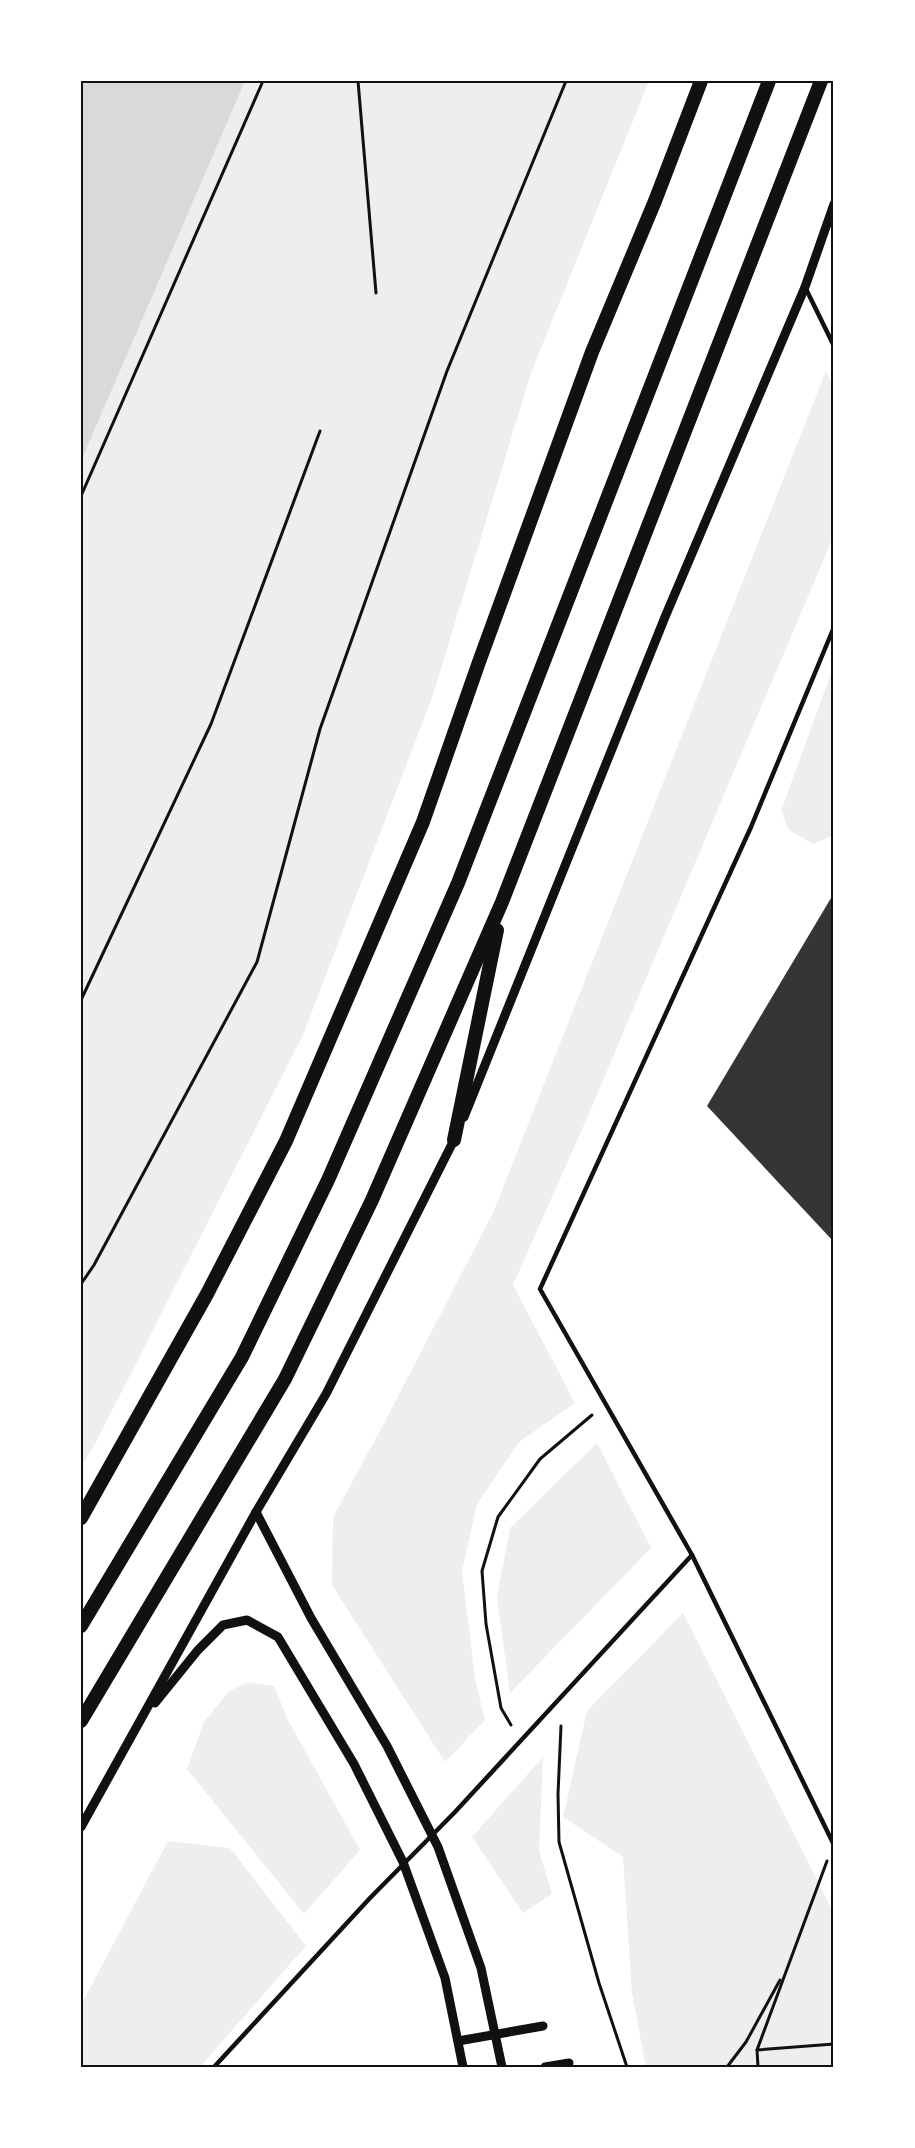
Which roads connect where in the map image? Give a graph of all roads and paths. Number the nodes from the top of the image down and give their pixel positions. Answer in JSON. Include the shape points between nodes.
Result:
{"nodes":[{"id":1,"x":263,"y":81,"type":"edge"},
{"id":2,"x":358,"y":81,"type":"edge"},
{"id":3,"x":566,"y":81,"type":"edge"},
{"id":4,"x":701,"y":81,"type":"edge"},
{"id":5,"x":769,"y":81,"type":"edge"},
{"id":6,"x":821,"y":81,"type":"edge"},
{"id":7,"x":834,"y":204,"type":"edge"},
{"id":8,"x":805,"y":288,"type":"junction"},
{"id":9,"x":376,"y":293,"type":"dead end"},
{"id":10,"x":834,"y":346,"type":"edge"},
{"id":11,"x":320,"y":431,"type":"dead end"},
{"id":12,"x":81,"y":496,"type":"edge"},
{"id":13,"x":834,"y":627,"type":"edge"},
{"id":14,"x":502,"y":902,"type":"junction"},
{"id":15,"x":81,"y":1000,"type":"edge"},
{"id":16,"x":454,"y":1140,"type":"junction"},
{"id":17,"x":81,"y":1284,"type":"edge"},
{"id":18,"x":606,"y":1404,"type":"junction"},
{"id":19,"x":256,"y":1512,"type":"junction"},
{"id":20,"x":81,"y":1518,"type":"edge"},
{"id":21,"x":692,"y":1555,"type":"junction"},
{"id":22,"x":81,"y":1626,"type":"edge"},
{"id":23,"x":563,"y":1695,"type":"junction"},
{"id":24,"x":141,"y":1720,"type":"junction"},
{"id":25,"x":81,"y":1721,"type":"edge"},
{"id":26,"x":520,"y":1741,"type":"junction"},
{"id":27,"x":81,"y":1828,"type":"edge"},
{"id":28,"x":834,"y":1845,"type":"edge"},
{"id":29,"x":786,"y":1969,"type":"junction"},
{"id":30,"x":543,"y":2026,"type":"dead end"},
{"id":31,"x":495,"y":2035,"type":"junction"},
{"id":32,"x":458,"y":2041,"type":"junction"},
{"id":33,"x":834,"y":2044,"type":"edge"},
{"id":34,"x":757,"y":2050,"type":"junction"},
{"id":35,"x":569,"y":2063,"type":"dead end"},
{"id":36,"x":214,"y":2067,"type":"edge"},
{"id":37,"x":463,"y":2067,"type":"edge"},
{"id":38,"x":502,"y":2067,"type":"edge"},
{"id":39,"x":545,"y":2067,"type":"edge"},
{"id":40,"x":627,"y":2067,"type":"edge"},
{"id":41,"x":727,"y":2067,"type":"edge"},
{"id":42,"x":758,"y":2067,"type":"edge"}],
"edges":[{"from":1,"to":12,"type":"path"},
{"from":2,"to":9,"type":"path"},
{"from":3,"to":17,"type":"path","via":[[447,371],[320,729],[257,962],[94,1266]]},
{"from":4,"to":20,"type":"highway","via":[[592,352],[423,822],[294,1123],[207,1294]]},
{"from":5,"to":22,"type":"highway","via":[[458,883],[328,1180],[242,1357]]},
{"from":6,"to":14,"type":"highway"},
{"from":7,"to":8,"type":"street"},
{"from":8,"to":10,"type":"street"},
{"from":8,"to":16,"type":"street","via":[[665,617]]},
{"from":11,"to":15,"type":"path","via":[[211,724]]},
{"from":13,"to":18,"type":"street","via":[[752,826],[540,1289]]},
{"from":14,"to":16,"type":"highway"},
{"from":14,"to":25,"type":"highway","via":[[372,1200],[285,1379]]},
{"from":16,"to":19,"type":"street","via":[[326,1394]]},
{"from":18,"to":21,"type":"street"},
{"from":18,"to":26,"type":"path","via":[[540,1460],[498,1517],[482,1572],[486,1624],[501,1708]]},
{"from":19,"to":24,"type":"street"},
{"from":19,"to":31,"type":"street","via":[[311,1618],[387,1746],[438,1847],[481,1968]]},
{"from":21,"to":23,"type":"street"},
{"from":21,"to":28,"type":"street"},
{"from":23,"to":26,"type":"street"},
{"from":23,"to":40,"type":"path","via":[[559,1842]]},
{"from":24,"to":27,"type":"street"},
{"from":24,"to":32,"type":"street","via":[[198,1650],[223,1625],[247,1620],[278,1637],[354,1764],[403,1862],[445,1978]]},
{"from":26,"to":36,"type":"street"},
{"from":28,"to":29,"type":"path"},
{"from":29,"to":34,"type":"path"},
{"from":29,"to":41,"type":"path","via":[[746,2042]]},
{"from":30,"to":31,"type":"street"},
{"from":31,"to":32,"type":"street"},
{"from":31,"to":38,"type":"street"},
{"from":32,"to":37,"type":"street"},
{"from":33,"to":34,"type":"path"},
{"from":34,"to":42,"type":"path"},
{"from":35,"to":39,"type":"street"}]}
